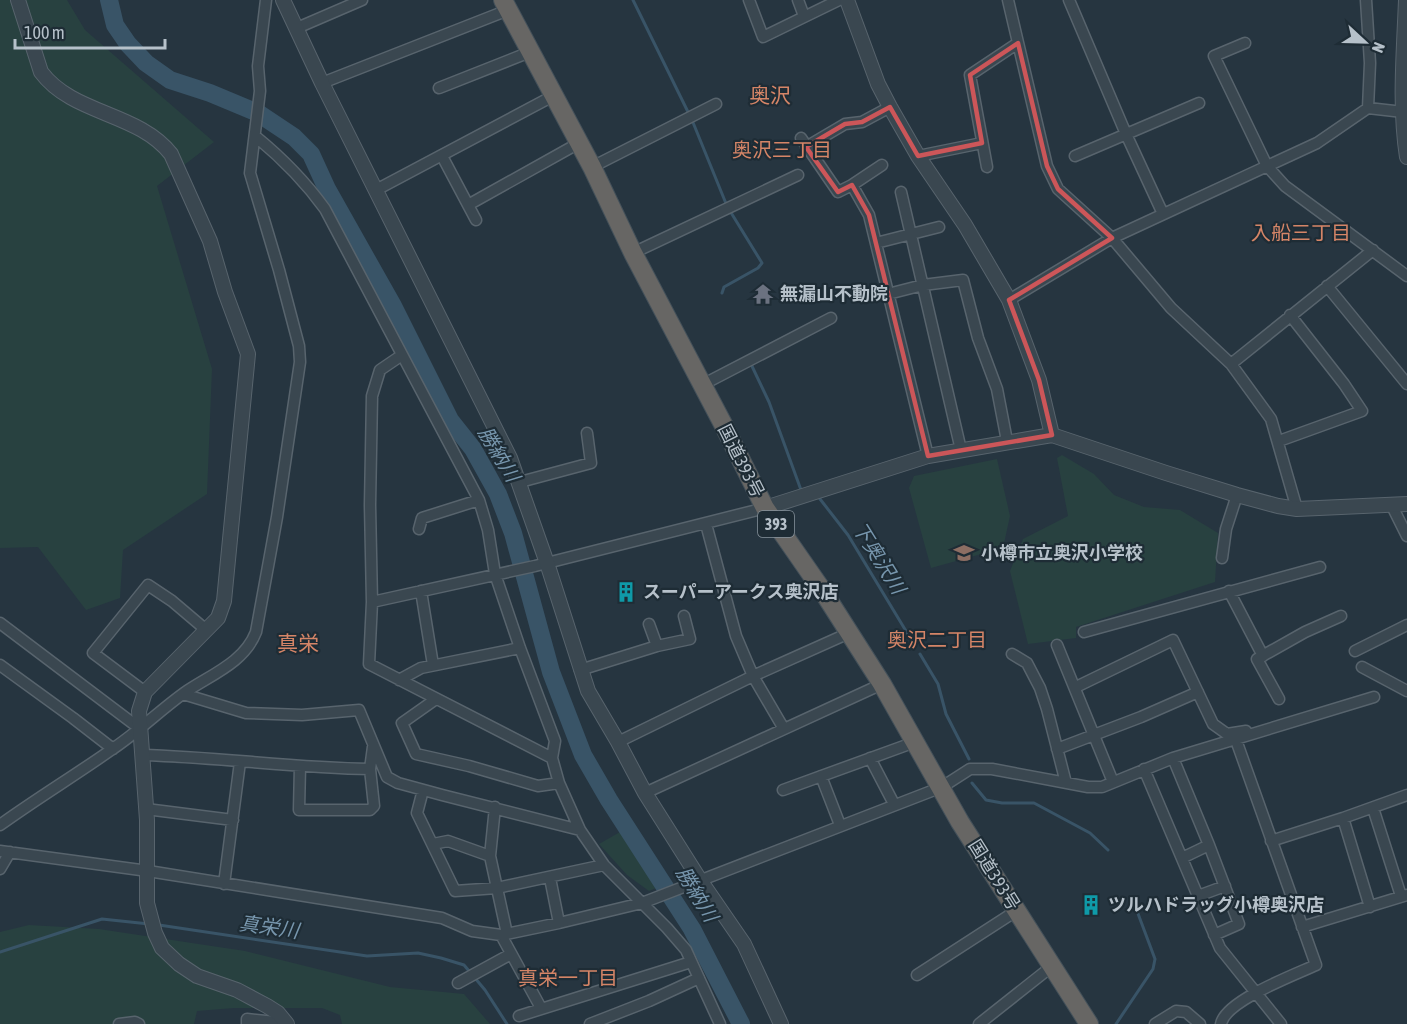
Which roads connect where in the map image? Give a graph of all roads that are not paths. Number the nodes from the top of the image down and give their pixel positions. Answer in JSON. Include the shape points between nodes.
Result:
{"nodes":[{"id":1,"x":18,"y":0,"type":"edge"},
{"id":2,"x":266,"y":0,"type":"edge"},
{"id":3,"x":283,"y":0,"type":"edge"},
{"id":4,"x":362,"y":0,"type":"edge"},
{"id":5,"x":749,"y":0,"type":"edge"},
{"id":6,"x":798,"y":0,"type":"edge"},
{"id":7,"x":839,"y":0,"type":"edge"},
{"id":8,"x":847,"y":0,"type":"edge"},
{"id":9,"x":1008,"y":0,"type":"edge"},
{"id":10,"x":1069,"y":0,"type":"edge"},
{"id":11,"x":1366,"y":0,"type":"edge"},
{"id":12,"x":1406,"y":0,"type":"edge"},
{"id":13,"x":505,"y":5,"type":"edge"},
{"id":14,"x":804,"y":16,"type":"junction"},
{"id":15,"x":297,"y":28,"type":"junction"},
{"id":16,"x":1018,"y":43,"type":"junction"},
{"id":17,"x":1245,"y":43,"type":"dead end"},
{"id":18,"x":530,"y":52,"type":"junction"},
{"id":19,"x":322,"y":83,"type":"junction"},
{"id":20,"x":439,"y":88,"type":"dead end"},
{"id":21,"x":553,"y":96,"type":"junction"},
{"id":22,"x":1199,"y":103,"type":"dead end"},
{"id":23,"x":716,"y":104,"type":"dead end"},
{"id":24,"x":890,"y":107,"type":"junction"},
{"id":25,"x":1368,"y":108,"type":"junction"},
{"id":26,"x":1403,"y":112,"type":"junction"},
{"id":27,"x":1405,"y":133,"type":"edge"},
{"id":28,"x":1126,"y":134,"type":"junction"},
{"id":29,"x":255,"y":136,"type":"junction"},
{"id":30,"x":579,"y":143,"type":"junction"},
{"id":31,"x":982,"y":143,"type":"junction"},
{"id":32,"x":442,"y":156,"type":"junction"},
{"id":33,"x":918,"y":156,"type":"junction"},
{"id":34,"x":1075,"y":156,"type":"dead end"},
{"id":35,"x":1407,"y":157,"type":"edge"},
{"id":36,"x":882,"y":165,"type":"dead end"},
{"id":37,"x":1267,"y":166,"type":"junction"},
{"id":38,"x":592,"y":167,"type":"junction"},
{"id":39,"x":987,"y":167,"type":"dead end"},
{"id":40,"x":798,"y":175,"type":"dead end"},
{"id":41,"x":852,"y":185,"type":"junction"},
{"id":42,"x":376,"y":190,"type":"junction"},
{"id":43,"x":901,"y":192,"type":"dead end"},
{"id":44,"x":468,"y":205,"type":"junction"},
{"id":45,"x":1163,"y":214,"type":"junction"},
{"id":46,"x":476,"y":220,"type":"dead end"},
{"id":47,"x":939,"y":227,"type":"dead end"},
{"id":48,"x":911,"y":234,"type":"junction"},
{"id":49,"x":1112,"y":238,"type":"junction"},
{"id":50,"x":876,"y":243,"type":"junction"},
{"id":51,"x":1373,"y":250,"type":"junction"},
{"id":52,"x":633,"y":253,"type":"junction"},
{"id":53,"x":1407,"y":276,"type":"edge"},
{"id":54,"x":923,"y":285,"type":"junction"},
{"id":55,"x":1327,"y":286,"type":"junction"},
{"id":56,"x":888,"y":294,"type":"junction"},
{"id":57,"x":1009,"y":300,"type":"junction"},
{"id":58,"x":1290,"y":315,"type":"junction"},
{"id":59,"x":831,"y":318,"type":"dead end"},
{"id":60,"x":402,"y":354,"type":"junction"},
{"id":61,"x":1231,"y":364,"type":"junction"},
{"id":62,"x":1407,"y":384,"type":"edge"},
{"id":63,"x":702,"y":385,"type":"junction"},
{"id":64,"x":587,"y":433,"type":"dead end"},
{"id":65,"x":1052,"y":435,"type":"junction"},
{"id":66,"x":1007,"y":441,"type":"junction"},
{"id":67,"x":1279,"y":441,"type":"junction"},
{"id":68,"x":961,"y":450,"type":"junction"},
{"id":69,"x":928,"y":456,"type":"junction"},
{"id":70,"x":520,"y":482,"type":"junction"},
{"id":71,"x":1237,"y":495,"type":"junction"},
{"id":72,"x":479,"y":500,"type":"junction"},
{"id":73,"x":1391,"y":504,"type":"junction"},
{"id":74,"x":1407,"y":504,"type":"edge"},
{"id":75,"x":765,"y":508,"type":"junction"},
{"id":76,"x":1297,"y":509,"type":"junction"},
{"id":77,"x":277,"y":517,"type":"junction"},
{"id":78,"x":706,"y":524,"type":"junction"},
{"id":79,"x":284,"y":529,"type":"dead end"},
{"id":80,"x":418,"y":529,"type":"dead end"},
{"id":81,"x":1407,"y":536,"type":"edge"},
{"id":82,"x":1221,"y":558,"type":"dead end"},
{"id":83,"x":541,"y":565,"type":"junction"},
{"id":84,"x":1320,"y":567,"type":"dead end"},
{"id":85,"x":497,"y":574,"type":"junction"},
{"id":86,"x":421,"y":591,"type":"junction"},
{"id":87,"x":1229,"y":591,"type":"junction"},
{"id":88,"x":372,"y":602,"type":"junction"},
{"id":89,"x":684,"y":616,"type":"dead end"},
{"id":90,"x":1341,"y":616,"type":"dead end"},
{"id":91,"x":0,"y":623,"type":"edge"},
{"id":92,"x":649,"y":624,"type":"dead end"},
{"id":93,"x":1407,"y":625,"type":"edge"},
{"id":94,"x":205,"y":630,"type":"junction"},
{"id":95,"x":1084,"y":632,"type":"dead end"},
{"id":96,"x":849,"y":633,"type":"junction"},
{"id":97,"x":1057,"y":645,"type":"dead end"},
{"id":98,"x":657,"y":646,"type":"junction"},
{"id":99,"x":520,"y":648,"type":"junction"},
{"id":100,"x":1355,"y":651,"type":"dead end"},
{"id":101,"x":1012,"y":654,"type":"dead end"},
{"id":102,"x":1263,"y":656,"type":"junction"},
{"id":103,"x":0,"y":665,"type":"edge"},
{"id":104,"x":433,"y":665,"type":"junction"},
{"id":105,"x":1362,"y":667,"type":"dead end"},
{"id":106,"x":580,"y":670,"type":"junction"},
{"id":107,"x":753,"y":676,"type":"junction"},
{"id":108,"x":399,"y":680,"type":"junction"},
{"id":109,"x":882,"y":684,"type":"junction"},
{"id":110,"x":1076,"y":687,"type":"junction"},
{"id":111,"x":1407,"y":691,"type":"edge"},
{"id":112,"x":145,"y":692,"type":"junction"},
{"id":113,"x":1198,"y":692,"type":"junction"},
{"id":114,"x":183,"y":694,"type":"junction"},
{"id":115,"x":1374,"y":697,"type":"dead end"},
{"id":116,"x":436,"y":699,"type":"junction"},
{"id":117,"x":1279,"y":699,"type":"dead end"},
{"id":118,"x":139,"y":728,"type":"junction"},
{"id":119,"x":784,"y":729,"type":"junction"},
{"id":120,"x":1263,"y":732,"type":"junction"},
{"id":121,"x":1094,"y":735,"type":"junction"},
{"id":122,"x":1236,"y":740,"type":"junction"},
{"id":123,"x":618,"y":742,"type":"junction"},
{"id":124,"x":915,"y":742,"type":"junction"},
{"id":125,"x":373,"y":747,"type":"junction"},
{"id":126,"x":113,"y":749,"type":"junction"},
{"id":127,"x":1057,"y":749,"type":"junction"},
{"id":128,"x":142,"y":755,"type":"junction"},
{"id":129,"x":870,"y":758,"type":"junction"},
{"id":130,"x":1173,"y":758,"type":"junction"},
{"id":131,"x":552,"y":759,"type":"junction"},
{"id":132,"x":240,"y":762,"type":"junction"},
{"id":133,"x":300,"y":766,"type":"junction"},
{"id":134,"x":369,"y":769,"type":"junction"},
{"id":135,"x":1144,"y":769,"type":"junction"},
{"id":136,"x":821,"y":776,"type":"junction"},
{"id":137,"x":1113,"y":782,"type":"junction"},
{"id":138,"x":559,"y":783,"type":"junction"},
{"id":139,"x":1066,"y":783,"type":"junction"},
{"id":140,"x":942,"y":786,"type":"junction"},
{"id":141,"x":423,"y":790,"type":"junction"},
{"id":142,"x":783,"y":790,"type":"dead end"},
{"id":143,"x":645,"y":793,"type":"junction"},
{"id":144,"x":1407,"y":795,"type":"edge"},
{"id":145,"x":894,"y":804,"type":"junction"},
{"id":146,"x":495,"y":807,"type":"junction"},
{"id":147,"x":1373,"y":808,"type":"junction"},
{"id":148,"x":146,"y":809,"type":"junction"},
{"id":149,"x":1343,"y":818,"type":"junction"},
{"id":150,"x":232,"y":820,"type":"junction"},
{"id":151,"x":0,"y":825,"type":"edge"},
{"id":152,"x":840,"y":825,"type":"junction"},
{"id":153,"x":580,"y":830,"type":"junction"},
{"id":154,"x":1271,"y":841,"type":"junction"},
{"id":155,"x":433,"y":844,"type":"junction"},
{"id":156,"x":1209,"y":845,"type":"junction"},
{"id":157,"x":5,"y":851,"type":"edge"},
{"id":158,"x":490,"y":856,"type":"junction"},
{"id":159,"x":1182,"y":858,"type":"junction"},
{"id":160,"x":604,"y":865,"type":"junction"},
{"id":161,"x":0,"y":869,"type":"edge"},
{"id":162,"x":148,"y":872,"type":"junction"},
{"id":163,"x":550,"y":878,"type":"junction"},
{"id":164,"x":694,"y":883,"type":"junction"},
{"id":165,"x":225,"y":884,"type":"junction"},
{"id":166,"x":1225,"y":886,"type":"junction"},
{"id":167,"x":497,"y":888,"type":"junction"},
{"id":168,"x":1198,"y":896,"type":"junction"},
{"id":169,"x":1404,"y":896,"type":"edge"},
{"id":170,"x":647,"y":901,"type":"junction"},
{"id":171,"x":1370,"y":907,"type":"junction"},
{"id":172,"x":1016,"y":911,"type":"junction"},
{"id":173,"x":559,"y":923,"type":"junction"},
{"id":174,"x":1302,"y":927,"type":"junction"},
{"id":175,"x":504,"y":934,"type":"junction"},
{"id":176,"x":1214,"y":935,"type":"junction"},
{"id":177,"x":511,"y":954,"type":"junction"},
{"id":178,"x":691,"y":962,"type":"junction"},
{"id":179,"x":1051,"y":967,"type":"junction"},
{"id":180,"x":917,"y":975,"type":"dead end"},
{"id":181,"x":699,"y":978,"type":"junction"},
{"id":182,"x":458,"y":983,"type":"dead end"},
{"id":183,"x":1257,"y":993,"type":"junction"},
{"id":184,"x":542,"y":1008,"type":"junction"},
{"id":185,"x":519,"y":1016,"type":"dead end"},
{"id":186,"x":287,"y":1023,"type":"edge"},
{"id":187,"x":119,"y":1024,"type":"edge"},
{"id":188,"x":140,"y":1024,"type":"edge"},
{"id":189,"x":247,"y":1024,"type":"edge"},
{"id":190,"x":590,"y":1024,"type":"edge"},
{"id":191,"x":720,"y":1024,"type":"edge"},
{"id":192,"x":781,"y":1024,"type":"edge"},
{"id":193,"x":979,"y":1024,"type":"edge"},
{"id":194,"x":1089,"y":1024,"type":"edge"},
{"id":195,"x":1155,"y":1024,"type":"edge"},
{"id":196,"x":1200,"y":1024,"type":"edge"},
{"id":197,"x":1221,"y":1024,"type":"edge"},
{"id":198,"x":1281,"y":1024,"type":"edge"}],
"edges":[{"from":1,"to":94,"type":"street","via":[[41,72],[48,81],[63,94],[148,133],[171,154],[210,241],[248,354],[224,601],[218,618]]},
{"from":2,"to":29,"type":"street"},
{"from":3,"to":15,"type":"street"},
{"from":4,"to":15,"type":"street"},
{"from":5,"to":14,"type":"street","via":[[763,37]]},
{"from":6,"to":14,"type":"street"},
{"from":7,"to":14,"type":"street"},
{"from":8,"to":24,"type":"street"},
{"from":9,"to":16,"type":"street"},
{"from":10,"to":28,"type":"street"},
{"from":11,"to":25,"type":"street"},
{"from":12,"to":26,"type":"street"},
{"from":13,"to":18,"type":"highway","name":"国道393号","number":"393"},
{"from":13,"to":19,"type":"street"},
{"from":15,"to":19,"type":"street"},
{"from":16,"to":31,"type":"street","via":[[969,75]]},
{"from":16,"to":49,"type":"street","via":[[1047,166],[1058,189]]},
{"from":17,"to":37,"type":"street","via":[[1214,56]]},
{"from":18,"to":20,"type":"street"},
{"from":18,"to":21,"type":"highway","name":"国道393号","number":"393"},
{"from":19,"to":42,"type":"street"},
{"from":21,"to":30,"type":"highway","name":"国道393号","number":"393"},
{"from":21,"to":32,"type":"street"},
{"from":22,"to":28,"type":"street"},
{"from":23,"to":38,"type":"street"},
{"from":24,"to":33,"type":"street"},
{"from":24,"to":41,"type":"street","via":[[862,122],[845,124],[803,142],[838,192]]},
{"from":25,"to":26,"type":"street"},
{"from":25,"to":37,"type":"street","via":[[1317,143]]},
{"from":26,"to":27,"type":"street"},
{"from":27,"to":35,"type":"street"},
{"from":28,"to":34,"type":"street"},
{"from":28,"to":45,"type":"street"},
{"from":29,"to":60,"type":"street","via":[[307,183]]},
{"from":29,"to":77,"type":"street","via":[[250,173],[299,346]]},
{"from":30,"to":38,"type":"highway","name":"国道393号","number":"393"},
{"from":30,"to":44,"type":"street"},
{"from":31,"to":33,"type":"street"},
{"from":31,"to":39,"type":"street"},
{"from":32,"to":42,"type":"street"},
{"from":32,"to":44,"type":"street"},
{"from":33,"to":57,"type":"street"},
{"from":36,"to":41,"type":"street"},
{"from":37,"to":45,"type":"street"},
{"from":37,"to":51,"type":"street","via":[[1285,186]]},
{"from":38,"to":52,"type":"highway","name":"国道393号","number":"393"},
{"from":40,"to":52,"type":"street"},
{"from":41,"to":50,"type":"street","via":[[869,215]]},
{"from":42,"to":70,"type":"street"},
{"from":43,"to":48,"type":"street"},
{"from":44,"to":46,"type":"street"},
{"from":45,"to":49,"type":"street"},
{"from":47,"to":48,"type":"street"},
{"from":48,"to":50,"type":"street"},
{"from":48,"to":54,"type":"street"},
{"from":49,"to":57,"type":"street"},
{"from":49,"to":61,"type":"street","via":[[1171,308]]},
{"from":50,"to":56,"type":"street"},
{"from":51,"to":53,"type":"street"},
{"from":51,"to":55,"type":"street"},
{"from":52,"to":63,"type":"highway","name":"国道393号","number":"393"},
{"from":54,"to":56,"type":"street"},
{"from":54,"to":66,"type":"street","via":[[963,280],[997,389]]},
{"from":54,"to":68,"type":"street"},
{"from":55,"to":58,"type":"street"},
{"from":55,"to":62,"type":"street"},
{"from":56,"to":69,"type":"street"},
{"from":57,"to":65,"type":"street","via":[[1039,380]]},
{"from":58,"to":61,"type":"street"},
{"from":58,"to":67,"type":"street","via":[[1362,411]]},
{"from":59,"to":63,"type":"street"},
{"from":60,"to":72,"type":"street"},
{"from":60,"to":88,"type":"street","via":[[380,370],[372,396]]},
{"from":61,"to":67,"type":"street","via":[[1271,419]]},
{"from":63,"to":75,"type":"highway","name":"国道393号","number":"393"},
{"from":64,"to":70,"type":"street","via":[[591,463]]},
{"from":65,"to":66,"type":"street"},
{"from":65,"to":71,"type":"street"},
{"from":66,"to":68,"type":"street"},
{"from":67,"to":76,"type":"street"},
{"from":68,"to":69,"type":"street"},
{"from":69,"to":75,"type":"street"},
{"from":70,"to":83,"type":"street"},
{"from":71,"to":76,"type":"street"},
{"from":71,"to":82,"type":"street"},
{"from":72,"to":80,"type":"street","via":[[422,518]]},
{"from":72,"to":85,"type":"street"},
{"from":73,"to":74,"type":"street"},
{"from":73,"to":76,"type":"street"},
{"from":73,"to":81,"type":"street"},
{"from":75,"to":78,"type":"street"},
{"from":75,"to":96,"type":"highway","name":"国道393号","number":"393"},
{"from":77,"to":79,"type":"street"},
{"from":77,"to":114,"type":"street","via":[[260,616],[251,645],[241,656]]},
{"from":78,"to":83,"type":"street"},
{"from":78,"to":107,"type":"street","via":[[736,636]]},
{"from":83,"to":85,"type":"street"},
{"from":83,"to":106,"type":"street"},
{"from":84,"to":87,"type":"street"},
{"from":85,"to":86,"type":"street"},
{"from":85,"to":99,"type":"street"},
{"from":86,"to":88,"type":"street"},
{"from":86,"to":104,"type":"street"},
{"from":87,"to":95,"type":"street"},
{"from":87,"to":102,"type":"street"},
{"from":88,"to":108,"type":"street","via":[[369,664]]},
{"from":89,"to":98,"type":"street","via":[[690,639]]},
{"from":90,"to":102,"type":"street"},
{"from":91,"to":118,"type":"street"},
{"from":92,"to":98,"type":"street"},
{"from":93,"to":100,"type":"street"},
{"from":94,"to":112,"type":"street"},
{"from":94,"to":112,"type":"street","via":[[147,585],[93,653]]},
{"from":96,"to":107,"type":"street"},
{"from":96,"to":109,"type":"highway","name":"国道393号","number":"393"},
{"from":97,"to":110,"type":"street"},
{"from":98,"to":106,"type":"street"},
{"from":99,"to":104,"type":"street"},
{"from":99,"to":131,"type":"street","via":[[555,741]]},
{"from":101,"to":127,"type":"street","via":[[1027,663],[1040,688]]},
{"from":102,"to":117,"type":"street","via":[[1257,659]]},
{"from":103,"to":126,"type":"street"},
{"from":104,"to":108,"type":"street"},
{"from":105,"to":111,"type":"street"},
{"from":106,"to":123,"type":"street","via":[[588,692]]},
{"from":107,"to":119,"type":"street"},
{"from":107,"to":123,"type":"street"},
{"from":108,"to":116,"type":"street"},
{"from":109,"to":119,"type":"street"},
{"from":109,"to":124,"type":"highway","name":"国道393号","number":"393"},
{"from":110,"to":113,"type":"street","via":[[1173,640]]},
{"from":110,"to":121,"type":"street"},
{"from":112,"to":118,"type":"street"},
{"from":113,"to":120,"type":"street","via":[[1218,729],[1227,734],[1257,729]]},
{"from":113,"to":121,"type":"street"},
{"from":114,"to":118,"type":"street"},
{"from":114,"to":125,"type":"street","via":[[246,713],[302,715],[359,710]]},
{"from":115,"to":120,"type":"street"},
{"from":116,"to":131,"type":"street"},
{"from":116,"to":138,"type":"street","via":[[402,723],[416,754],[538,786]]},
{"from":118,"to":126,"type":"street"},
{"from":118,"to":128,"type":"street"},
{"from":119,"to":143,"type":"street"},
{"from":120,"to":122,"type":"street"},
{"from":121,"to":127,"type":"street"},
{"from":121,"to":137,"type":"street"},
{"from":122,"to":130,"type":"street"},
{"from":122,"to":154,"type":"street"},
{"from":123,"to":143,"type":"street"},
{"from":124,"to":129,"type":"street"},
{"from":124,"to":140,"type":"highway","name":"国道393号","number":"393"},
{"from":125,"to":134,"type":"street"},
{"from":125,"to":141,"type":"street","via":[[387,777]]},
{"from":126,"to":151,"type":"street"},
{"from":127,"to":139,"type":"street"},
{"from":128,"to":132,"type":"street"},
{"from":128,"to":148,"type":"street"},
{"from":129,"to":136,"type":"street"},
{"from":129,"to":145,"type":"street"},
{"from":130,"to":135,"type":"street"},
{"from":130,"to":156,"type":"street"},
{"from":131,"to":138,"type":"street"},
{"from":132,"to":133,"type":"street"},
{"from":132,"to":150,"type":"street"},
{"from":133,"to":134,"type":"street"},
{"from":133,"to":134,"type":"street","via":[[299,810],[370,810],[374,806]]},
{"from":135,"to":137,"type":"street"},
{"from":135,"to":159,"type":"street"},
{"from":136,"to":142,"type":"street"},
{"from":136,"to":152,"type":"street"},
{"from":137,"to":139,"type":"street","via":[[1102,787]]},
{"from":138,"to":153,"type":"street"},
{"from":139,"to":140,"type":"street","via":[[992,769],[970,770]]},
{"from":140,"to":145,"type":"street"},
{"from":140,"to":172,"type":"highway","name":"国道393号","number":"393"},
{"from":141,"to":146,"type":"street"},
{"from":141,"to":155,"type":"street","via":[[417,813]]},
{"from":143,"to":164,"type":"street"},
{"from":144,"to":147,"type":"street"},
{"from":145,"to":152,"type":"street"},
{"from":146,"to":153,"type":"street"},
{"from":146,"to":158,"type":"street"},
{"from":147,"to":149,"type":"street"},
{"from":147,"to":169,"type":"street"},
{"from":148,"to":150,"type":"street"},
{"from":148,"to":162,"type":"street"},
{"from":149,"to":154,"type":"street"},
{"from":149,"to":171,"type":"street"},
{"from":150,"to":165,"type":"street"},
{"from":152,"to":164,"type":"street"},
{"from":153,"to":160,"type":"street"},
{"from":154,"to":174,"type":"street"},
{"from":155,"to":158,"type":"street","via":[[448,841]]},
{"from":155,"to":167,"type":"street","via":[[456,891]]},
{"from":156,"to":159,"type":"street"},
{"from":156,"to":166,"type":"street"},
{"from":157,"to":161,"type":"street"},
{"from":157,"to":162,"type":"street"},
{"from":158,"to":167,"type":"street"},
{"from":159,"to":168,"type":"street"},
{"from":160,"to":163,"type":"street"},
{"from":160,"to":170,"type":"street"},
{"from":162,"to":165,"type":"street"},
{"from":162,"to":186,"type":"street","via":[[147,903],[162,948],[197,976],[237,990],[278,1013]]},
{"from":163,"to":167,"type":"street"},
{"from":163,"to":173,"type":"street"},
{"from":164,"to":170,"type":"street"},
{"from":164,"to":192,"type":"street","via":[[744,944]]},
{"from":165,"to":175,"type":"street","via":[[442,918],[472,931]]},
{"from":166,"to":168,"type":"street"},
{"from":166,"to":176,"type":"street","via":[[1239,924]]},
{"from":167,"to":175,"type":"street"},
{"from":168,"to":176,"type":"street"},
{"from":169,"to":171,"type":"street"},
{"from":170,"to":173,"type":"street"},
{"from":170,"to":178,"type":"street"},
{"from":171,"to":174,"type":"street"},
{"from":172,"to":179,"type":"highway","name":"国道393号","number":"393"},
{"from":172,"to":180,"type":"street"},
{"from":173,"to":175,"type":"street"},
{"from":174,"to":183,"type":"street","via":[[1316,965]]},
{"from":175,"to":177,"type":"street"},
{"from":176,"to":183,"type":"street","via":[[1233,966]]},
{"from":177,"to":182,"type":"street"},
{"from":177,"to":184,"type":"street"},
{"from":178,"to":181,"type":"street"},
{"from":178,"to":184,"type":"street"},
{"from":179,"to":193,"type":"street"},
{"from":179,"to":194,"type":"highway","name":"国道393号","number":"393"},
{"from":181,"to":190,"type":"street"},
{"from":181,"to":191,"type":"street"},
{"from":183,"to":197,"type":"street","via":[[1222,1017]]},
{"from":183,"to":198,"type":"street"},
{"from":184,"to":185,"type":"street"},
{"from":186,"to":189,"type":"street","via":[[247,1019]]},
{"from":187,"to":188,"type":"street"},
{"from":195,"to":196,"type":"street","via":[[1176,1011],[1186,1012]]}]}
